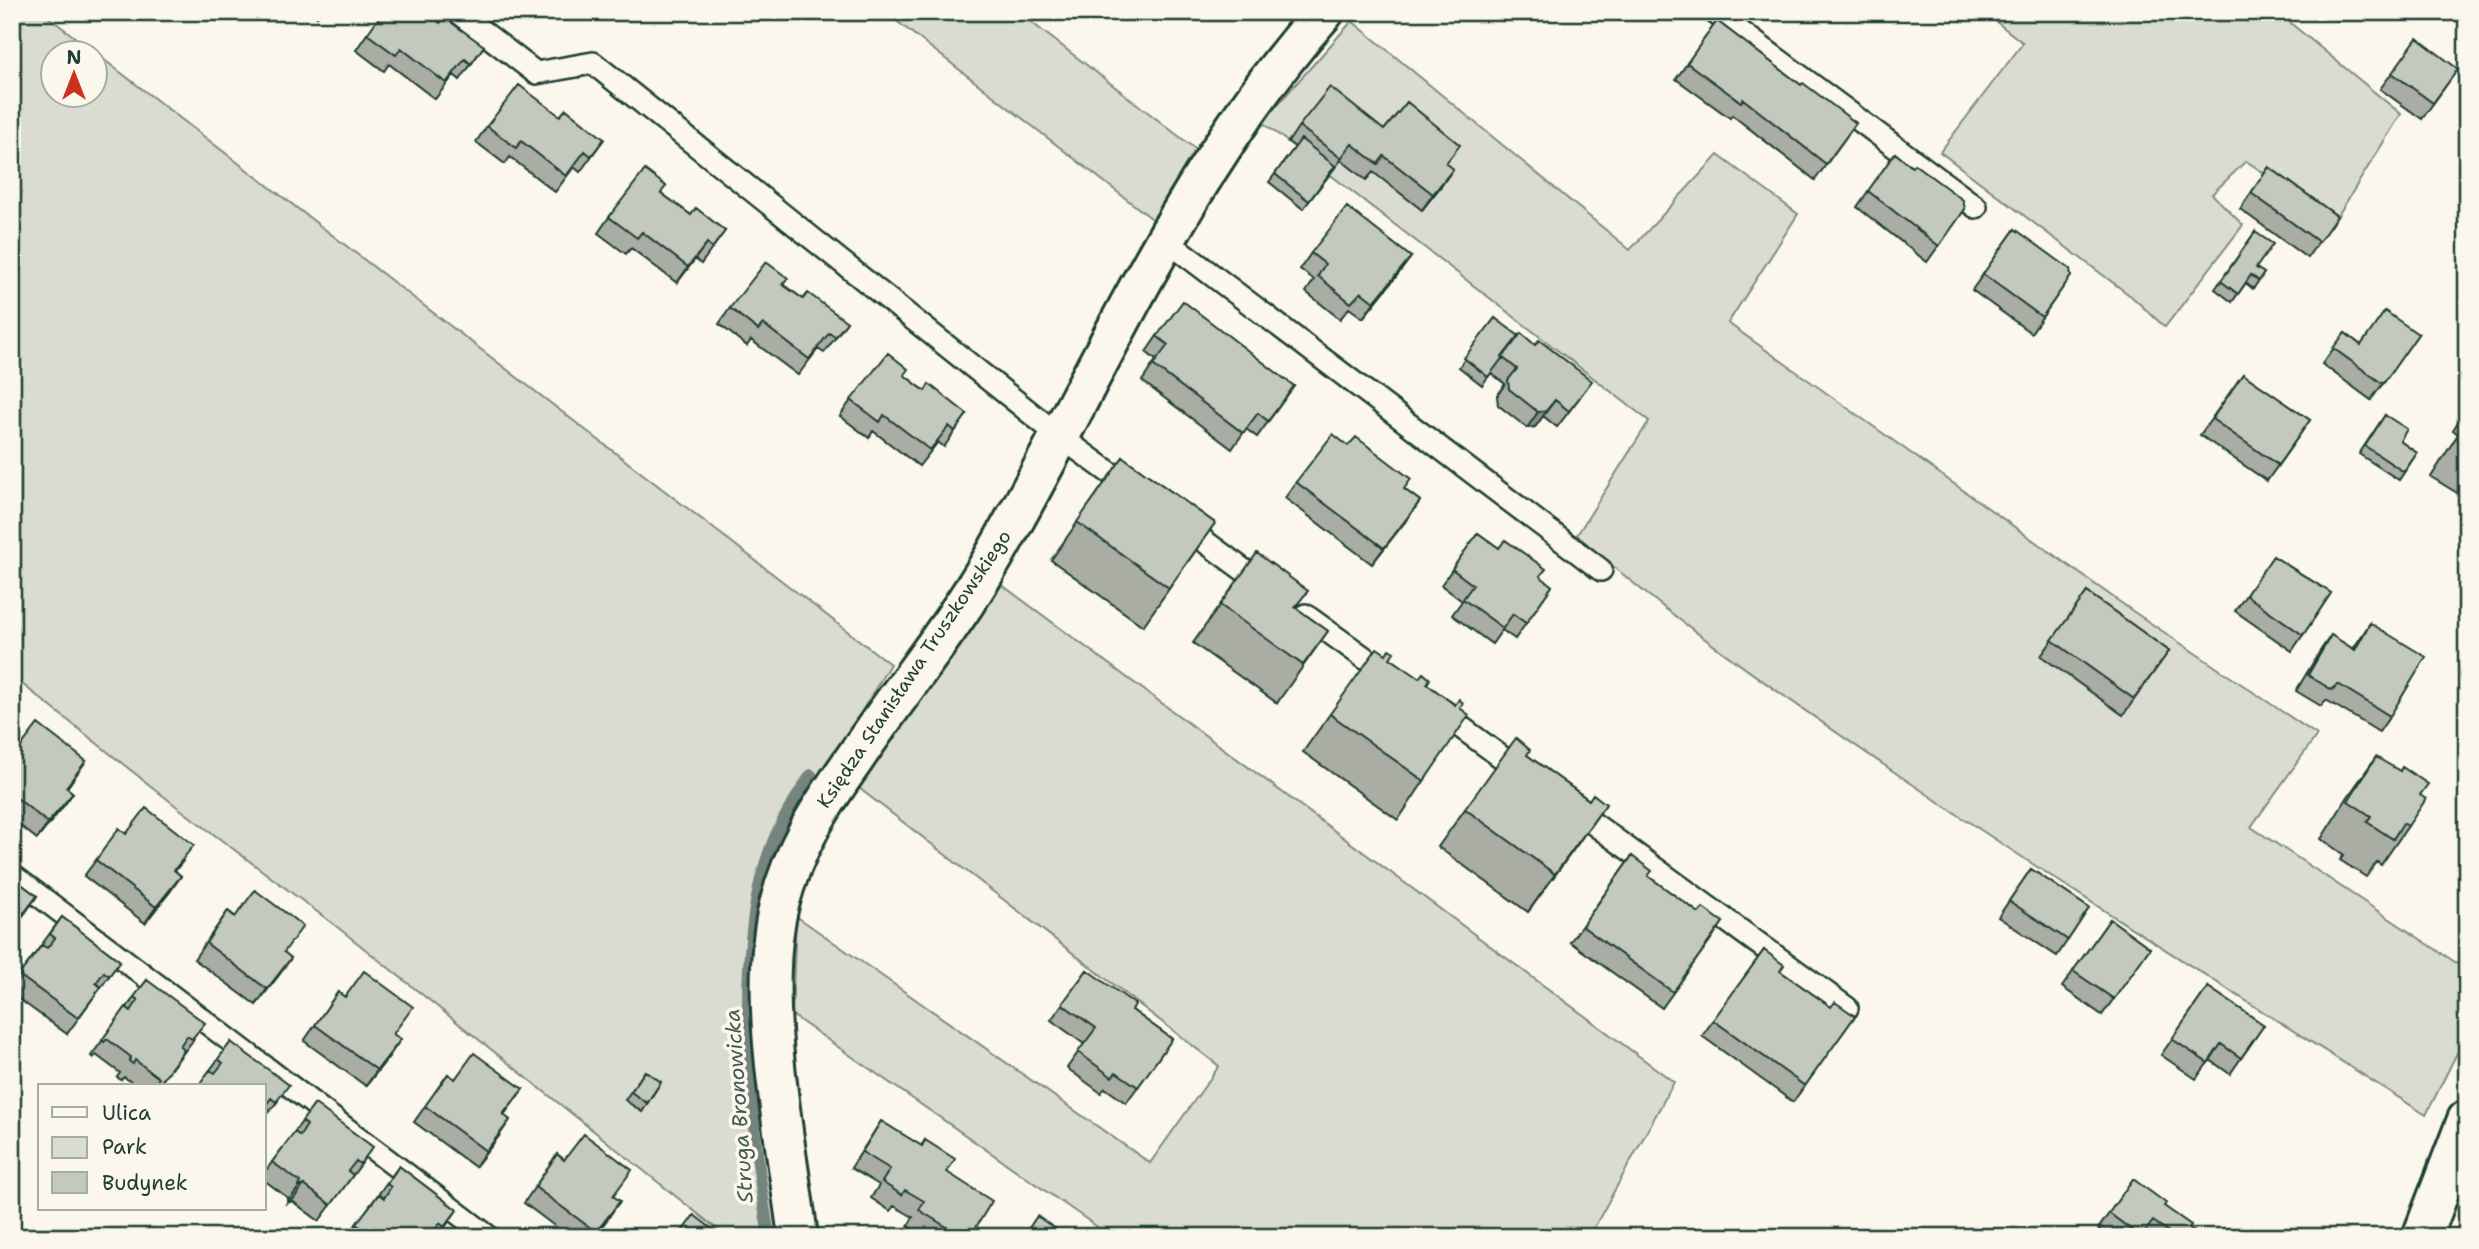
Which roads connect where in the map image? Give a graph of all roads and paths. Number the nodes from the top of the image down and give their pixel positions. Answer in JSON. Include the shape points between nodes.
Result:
{"nodes":[{"id":1,"x":457,"y":12,"type":"edge"},
{"id":2,"x":1324,"y":12,"type":"edge"},
{"id":3,"x":1714,"y":12,"type":"edge"},
{"id":4,"x":1976,"y":207,"type":"dead end"},
{"id":5,"x":1166,"y":240,"type":"junction"},
{"id":6,"x":1058,"y":435,"type":"junction"},
{"id":7,"x":1601,"y":570,"type":"dead end"},
{"id":8,"x":12,"y":875,"type":"edge"},
{"id":9,"x":1847,"y":1008,"type":"edge"},
{"id":10,"x":2467,"y":1120,"type":"edge"},
{"id":11,"x":800,"y":1235,"type":"edge"},
{"id":12,"x":489,"y":1237,"type":"edge"},
{"id":13,"x":2422,"y":1237,"type":"edge"}],
"edges":[{"from":1,"to":6,"type":"lane","via":[[536,73],[593,63]]},
{"from":2,"to":5,"type":"street","name":"Księdza Stanisława Truszkowskiego","via":[[1283,58]]},
{"from":3,"to":4,"type":"lane"},
{"from":5,"to":6,"type":"street","name":"Księdza Stanisława Truszkowskiego"},
{"from":5,"to":7,"type":"lane"},
{"from":6,"to":9,"type":"lane"},
{"from":6,"to":11,"type":"street","name":"Księdza Stanisława Truszkowskiego","via":[[991,560],[801,840],[778,907],[771,966],[774,1027]]},
{"from":8,"to":12,"type":"lane"},
{"from":10,"to":13,"type":"street"}]}
